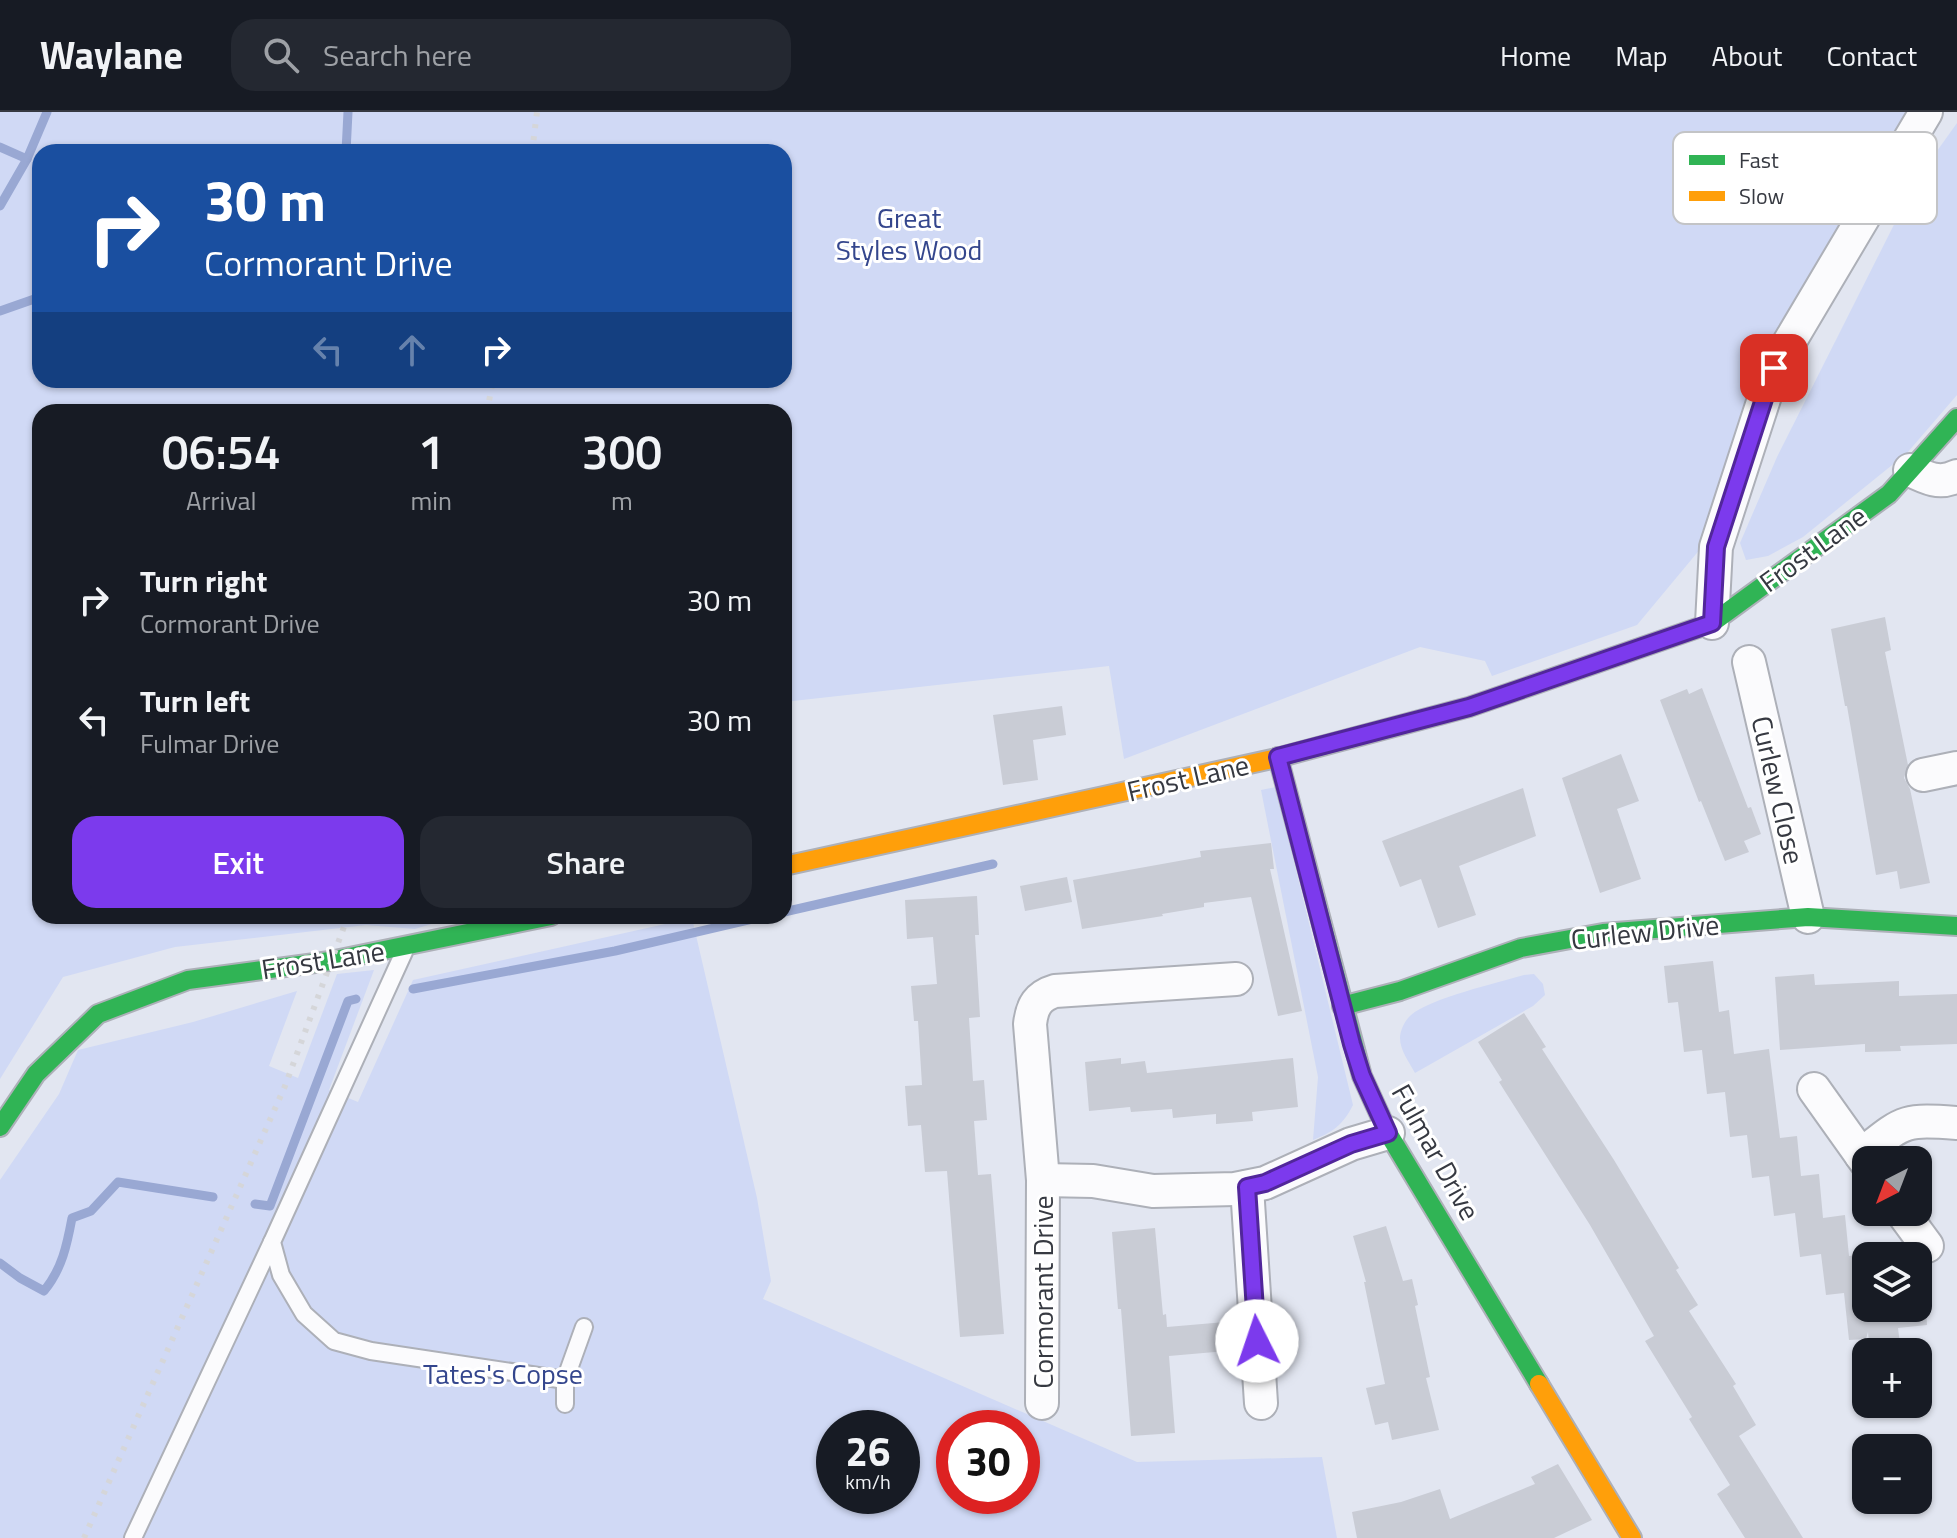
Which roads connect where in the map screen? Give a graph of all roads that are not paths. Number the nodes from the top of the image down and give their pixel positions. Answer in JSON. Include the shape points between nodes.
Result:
{"nodes":[{"id":1,"x":1926,"y":112,"type":"edge"},
{"id":2,"x":1914,"y":132,"type":"edge"},
{"id":3,"x":1860,"y":224,"type":"edge"},
{"id":4,"x":1957,"y":418,"type":"edge"},
{"id":5,"x":1910,"y":470,"type":"junction"},
{"id":6,"x":1957,"y":476,"type":"edge"},
{"id":7,"x":1712,"y":623,"type":"junction"},
{"id":8,"x":1749,"y":662,"type":"dead end"},
{"id":9,"x":1278,"y":757,"type":"junction"},
{"id":10,"x":1957,"y":768,"type":"edge"},
{"id":11,"x":1923,"y":775,"type":"dead end"},
{"id":12,"x":792,"y":864,"type":"edge"},
{"id":13,"x":1808,"y":917,"type":"junction"},
{"id":14,"x":514,"y":924,"type":"edge"},
{"id":15,"x":1957,"y":926,"type":"edge"},
{"id":16,"x":406,"y":947,"type":"junction"},
{"id":17,"x":1236,"y":979,"type":"dead end"},
{"id":18,"x":1342,"y":1006,"type":"junction"},
{"id":19,"x":1814,"y":1089,"type":"dead end"},
{"id":20,"x":1957,"y":1123,"type":"edge"},
{"id":21,"x":0,"y":1127,"type":"edge"},
{"id":22,"x":1388,"y":1133,"type":"junction"},
{"id":23,"x":1855,"y":1146,"type":"edge"},
{"id":24,"x":1876,"y":1146,"type":"edge"},
{"id":25,"x":1043,"y":1180,"type":"junction"},
{"id":26,"x":1247,"y":1187,"type":"junction"},
{"id":27,"x":272,"y":1242,"type":"junction"},
{"id":28,"x":584,"y":1327,"type":"dead end"},
{"id":29,"x":565,"y":1380,"type":"junction"},
{"id":30,"x":1042,"y":1403,"type":"dead end"},
{"id":31,"x":1261,"y":1403,"type":"dead end"},
{"id":32,"x":565,"y":1404,"type":"dead end"},
{"id":33,"x":133,"y":1538,"type":"edge"},
{"id":34,"x":1632,"y":1538,"type":"edge"}],
"edges":[{"from":1,"to":2,"type":"street"},
{"from":3,"to":7,"type":"street","via":[[1774,368],[1716,547]]},
{"from":4,"to":5,"type":"street","name":"Frost Lane"},
{"from":5,"to":6,"type":"street","via":[[1930,480]]},
{"from":5,"to":7,"type":"street","name":"Frost Lane","via":[[1889,494]]},
{"from":7,"to":9,"type":"street","name":"Frost Lane","via":[[1469,707]]},
{"from":8,"to":13,"type":"street","name":"Curlew Close"},
{"from":9,"to":12,"type":"street","name":"Frost Lane"},
{"from":9,"to":18,"type":"street","name":"Fulmar Drive"},
{"from":10,"to":11,"type":"street"},
{"from":13,"to":15,"type":"street","name":"Curlew Drive"},
{"from":13,"to":18,"type":"street","name":"Curlew Drive","via":[[1654,927],[1521,948]]},
{"from":14,"to":16,"type":"street","name":"Frost Lane"},
{"from":16,"to":21,"type":"street","name":"Frost Lane","via":[[188,980],[98,1014],[36,1074]]},
{"from":16,"to":27,"type":"lane"},
{"from":17,"to":25,"type":"street","name":"Cormorant Drive","via":[[1065,990],[1039,998],[1030,1024]]},
{"from":18,"to":22,"type":"street","name":"Fulmar Drive","via":[[1362,1076]]},
{"from":19,"to":23,"type":"street"},
{"from":20,"to":24,"type":"street","via":[[1908,1122]]},
{"from":22,"to":26,"type":"street","name":"Cormorant Drive"},
{"from":22,"to":34,"type":"street","name":"Fulmar Drive"},
{"from":25,"to":26,"type":"street","name":"Cormorant Drive","via":[[1153,1191]]},
{"from":25,"to":30,"type":"street","name":"Cormorant Drive"},
{"from":26,"to":31,"type":"street"},
{"from":27,"to":29,"type":"lane","via":[[281,1275],[304,1314],[334,1341]]},
{"from":27,"to":33,"type":"lane"},
{"from":28,"to":29,"type":"lane"},
{"from":29,"to":32,"type":"lane"}]}
